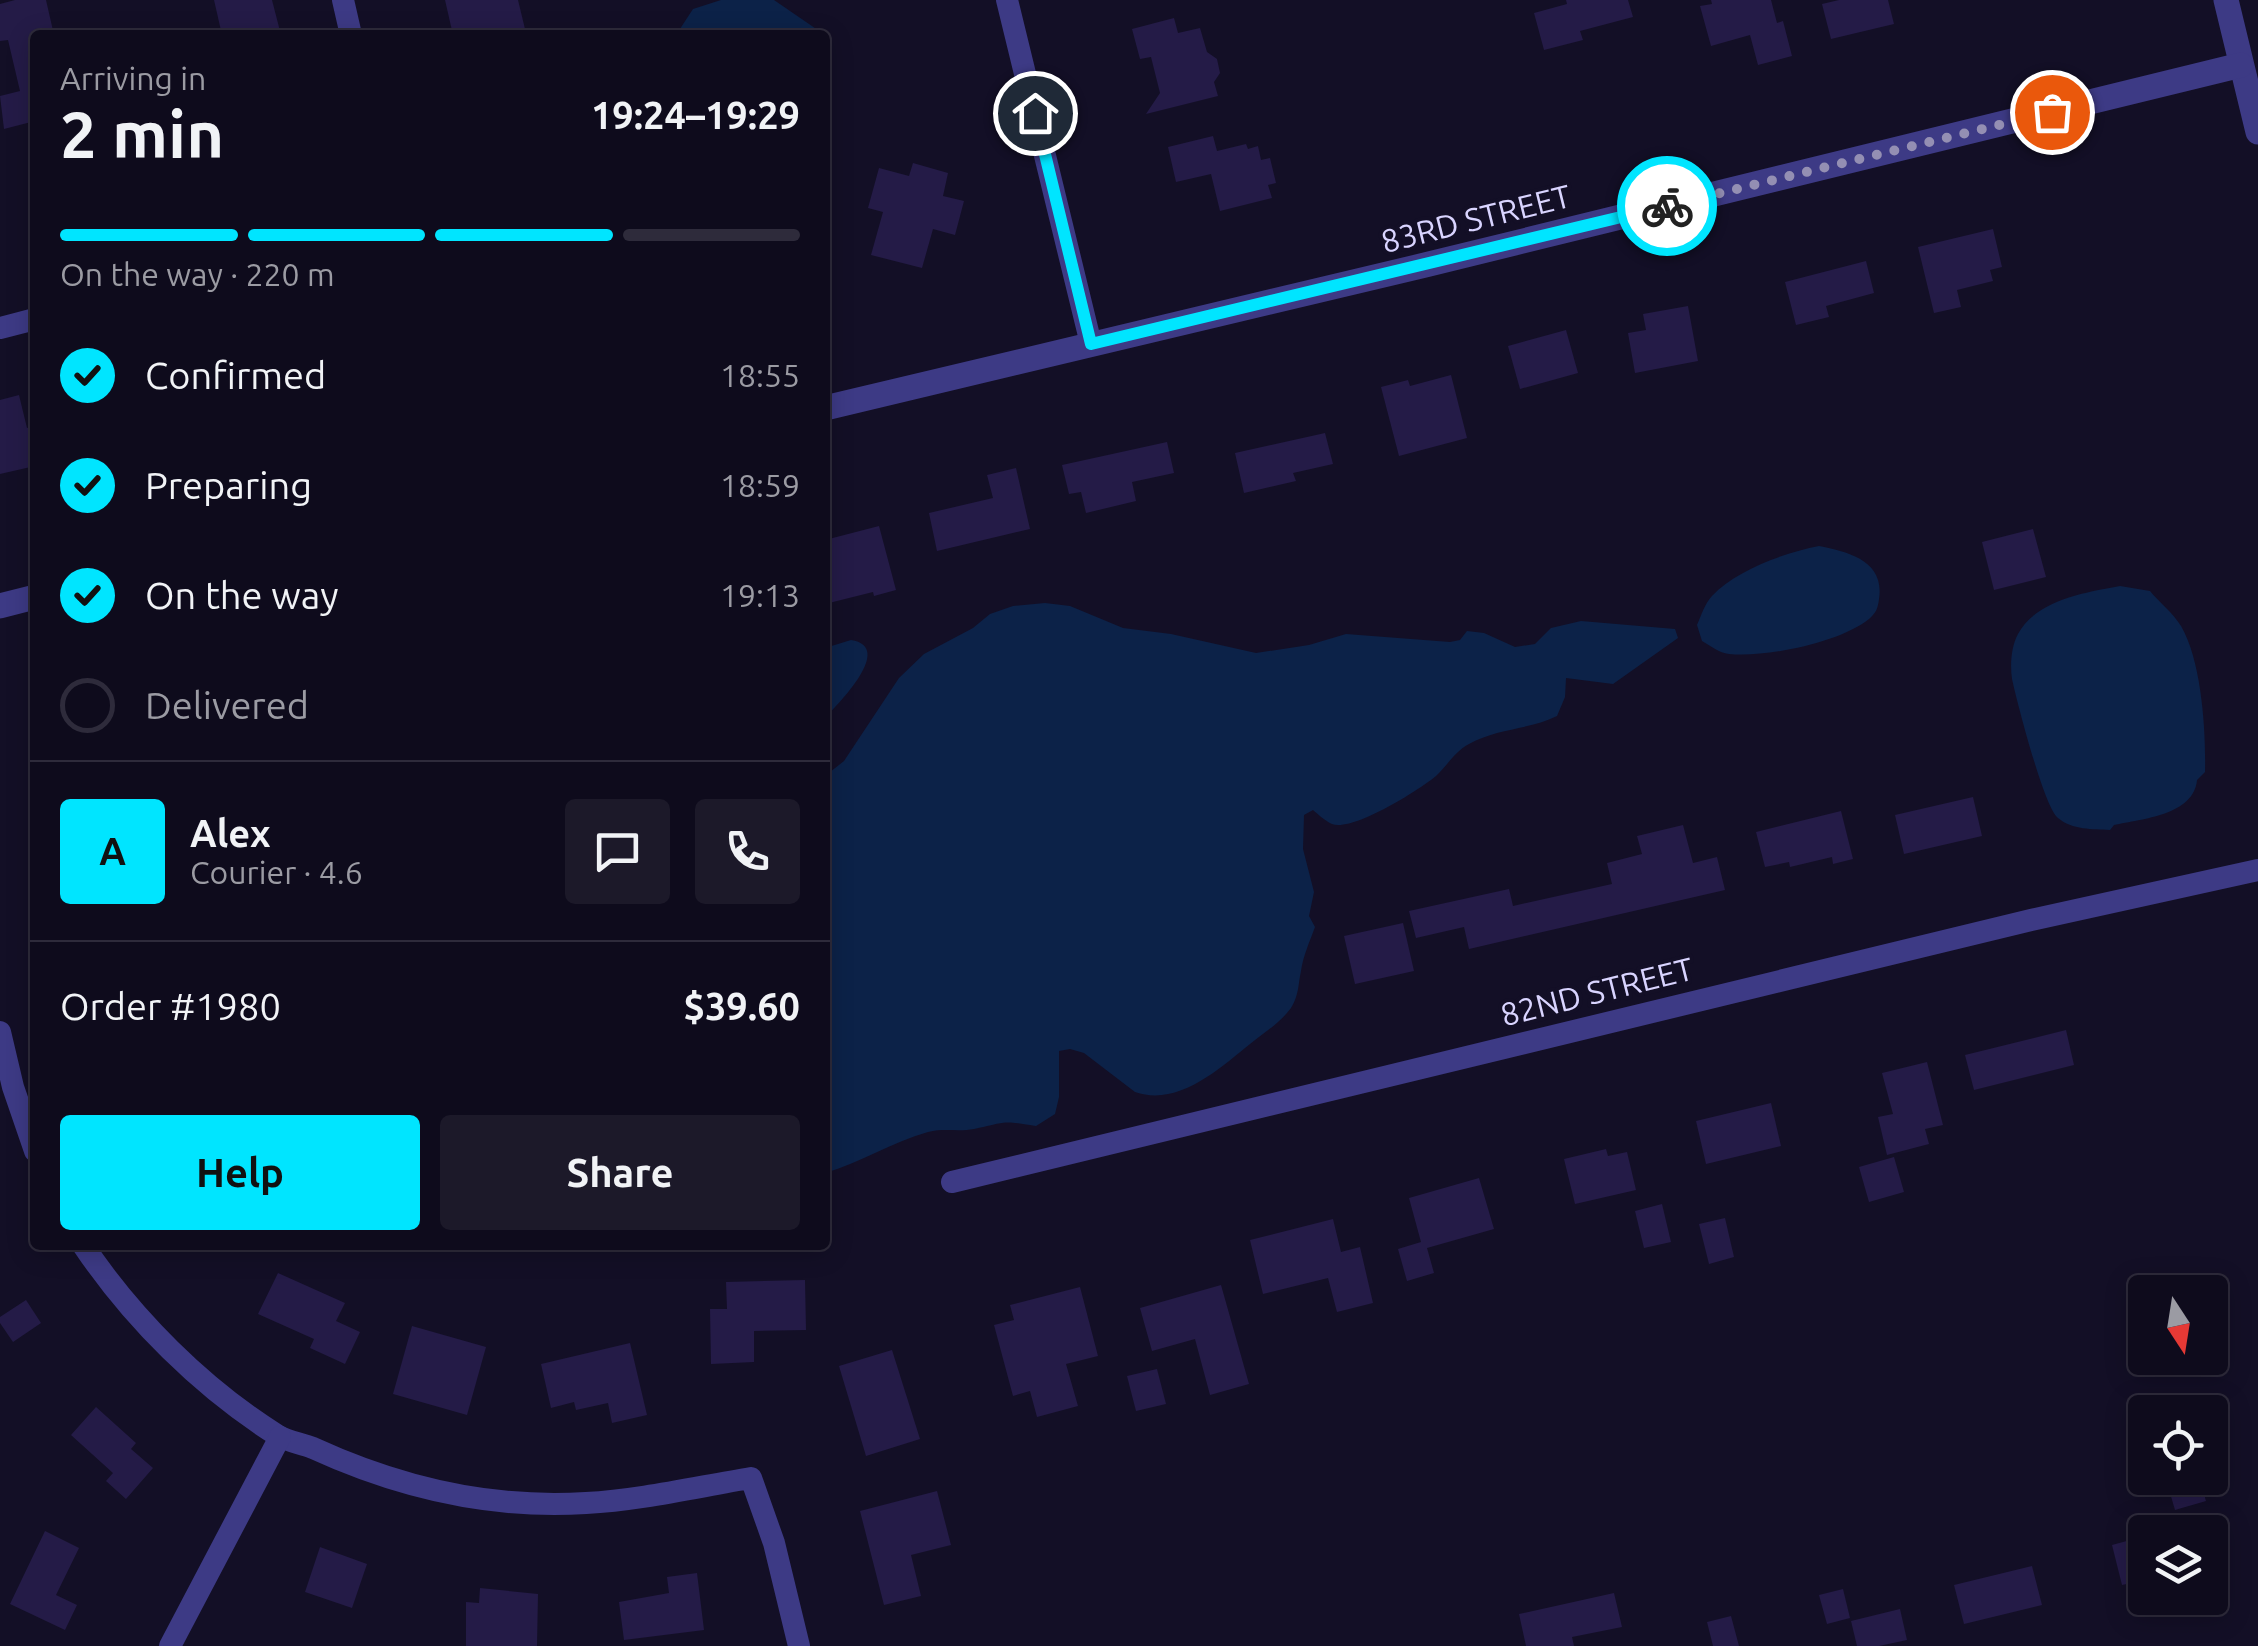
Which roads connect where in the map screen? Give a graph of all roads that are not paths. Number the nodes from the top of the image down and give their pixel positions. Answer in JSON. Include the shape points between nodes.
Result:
{"nodes":[{"id":1,"x":343,"y":0,"type":"edge"},
{"id":2,"x":1007,"y":0,"type":"edge"},
{"id":3,"x":2226,"y":0,"type":"edge"},
{"id":4,"x":350,"y":30,"type":"edge"},
{"id":5,"x":2250,"y":63,"type":"edge"},
{"id":6,"x":2258,"y":132,"type":"edge"},
{"id":7,"x":30,"y":320,"type":"edge"},
{"id":8,"x":0,"y":328,"type":"edge"},
{"id":9,"x":1091,"y":344,"type":"junction"},
{"id":10,"x":830,"y":407,"type":"edge"},
{"id":11,"x":30,"y":598,"type":"edge"},
{"id":12,"x":0,"y":606,"type":"edge"},
{"id":13,"x":2258,"y":870,"type":"edge"},
{"id":14,"x":0,"y":1032,"type":"edge"},
{"id":15,"x":30,"y":1136,"type":"edge"},
{"id":16,"x":952,"y":1182,"type":"dead end"},
{"id":17,"x":87,"y":1250,"type":"edge"},
{"id":18,"x":280,"y":1438,"type":"junction"},
{"id":19,"x":170,"y":1646,"type":"edge"},
{"id":20,"x":799,"y":1646,"type":"edge"}],
"edges":[{"from":1,"to":4,"type":"street"},
{"from":2,"to":9,"type":"street"},
{"from":3,"to":5,"type":"street"},
{"from":5,"to":6,"type":"street"},
{"from":5,"to":9,"type":"street","name":"83RD STREET"},
{"from":7,"to":8,"type":"street"},
{"from":9,"to":10,"type":"street","name":"83RD STREET"},
{"from":11,"to":12,"type":"street"},
{"from":13,"to":16,"type":"street","name":"82ND STREET"},
{"from":14,"to":15,"type":"street"},
{"from":17,"to":18,"type":"street","via":[[168,1349]]},
{"from":18,"to":19,"type":"street"},
{"from":18,"to":20,"type":"street","via":[[401,1482],[511,1502],[584,1504],[751,1478]]}]}
